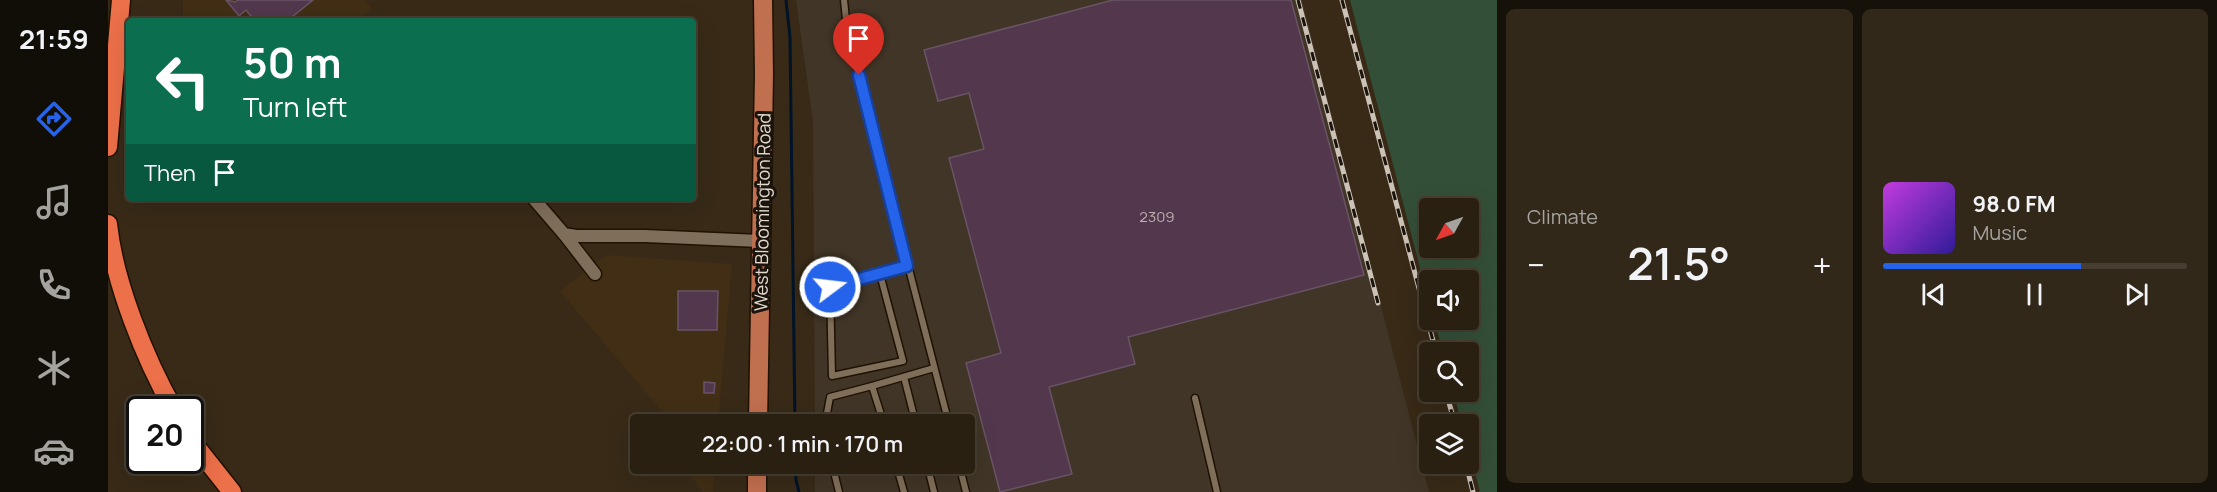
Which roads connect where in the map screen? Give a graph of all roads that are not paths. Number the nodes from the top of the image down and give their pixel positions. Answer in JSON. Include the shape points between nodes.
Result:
{"nodes":[{"id":1,"x":116,"y":0,"type":"edge"},
{"id":2,"x":121,"y":0,"type":"edge"},
{"id":3,"x":763,"y":0,"type":"edge"},
{"id":4,"x":844,"y":0,"type":"edge"},
{"id":5,"x":108,"y":47,"type":"edge"},
{"id":6,"x":108,"y":147,"type":"edge"},
{"id":7,"x":536,"y":201,"type":"edge"},
{"id":8,"x":108,"y":224,"type":"edge"},
{"id":9,"x":564,"y":234,"type":"junction"},
{"id":10,"x":760,"y":241,"type":"junction"},
{"id":11,"x":907,"y":266,"type":"junction"},
{"id":12,"x":595,"y":274,"type":"dead end"},
{"id":13,"x":880,"y":274,"type":"junction"},
{"id":14,"x":934,"y":368,"type":"junction"},
{"id":15,"x":904,"y":377,"type":"junction"},
{"id":16,"x":872,"y":386,"type":"junction"},
{"id":17,"x":167,"y":396,"type":"edge"},
{"id":18,"x":1195,"y":398,"type":"dead end"},
{"id":19,"x":758,"y":414,"type":"edge"},
{"id":20,"x":827,"y":414,"type":"edge"},
{"id":21,"x":881,"y":414,"type":"edge"},
{"id":22,"x":913,"y":414,"type":"edge"},
{"id":23,"x":946,"y":414,"type":"edge"},
{"id":24,"x":204,"y":458,"type":"edge"},
{"id":25,"x":758,"y":474,"type":"edge"},
{"id":26,"x":834,"y":474,"type":"edge"},
{"id":27,"x":899,"y":474,"type":"edge"},
{"id":28,"x":930,"y":474,"type":"edge"},
{"id":29,"x":962,"y":474,"type":"edge"},
{"id":30,"x":232,"y":492,"type":"edge"},
{"id":31,"x":757,"y":492,"type":"edge"},
{"id":32,"x":839,"y":492,"type":"edge"},
{"id":33,"x":904,"y":492,"type":"edge"},
{"id":34,"x":934,"y":492,"type":"edge"},
{"id":35,"x":966,"y":492,"type":"edge"},
{"id":36,"x":1217,"y":492,"type":"edge"}],
"edges":[{"from":1,"to":5,"type":"highway"},
{"from":2,"to":6,"type":"highway"},
{"from":3,"to":10,"type":"main road","name":"West Bloomington Road"},
{"from":4,"to":11,"type":"lane","via":[[847,29]]},
{"from":7,"to":9,"type":"street"},
{"from":8,"to":17,"type":"highway","via":[[129,306]]},
{"from":9,"to":10,"type":"street","via":[[587,238],[645,236]]},
{"from":9,"to":12,"type":"street"},
{"from":10,"to":19,"type":"main road","name":"West Bloomington Road"},
{"from":11,"to":13,"type":"lane"},
{"from":11,"to":14,"type":"lane"},
{"from":13,"to":13,"type":"lane","via":[[903,361],[832,376],[830,287]]},
{"from":14,"to":15,"type":"lane"},
{"from":14,"to":23,"type":"lane"},
{"from":15,"to":16,"type":"lane"},
{"from":15,"to":22,"type":"lane"},
{"from":16,"to":20,"type":"lane","via":[[830,397]]},
{"from":16,"to":21,"type":"lane"},
{"from":18,"to":36,"type":"lane"},
{"from":24,"to":30,"type":"highway"},
{"from":25,"to":31,"type":"main road"},
{"from":26,"to":32,"type":"lane"},
{"from":27,"to":33,"type":"lane"},
{"from":28,"to":34,"type":"lane"},
{"from":29,"to":35,"type":"lane"}]}
